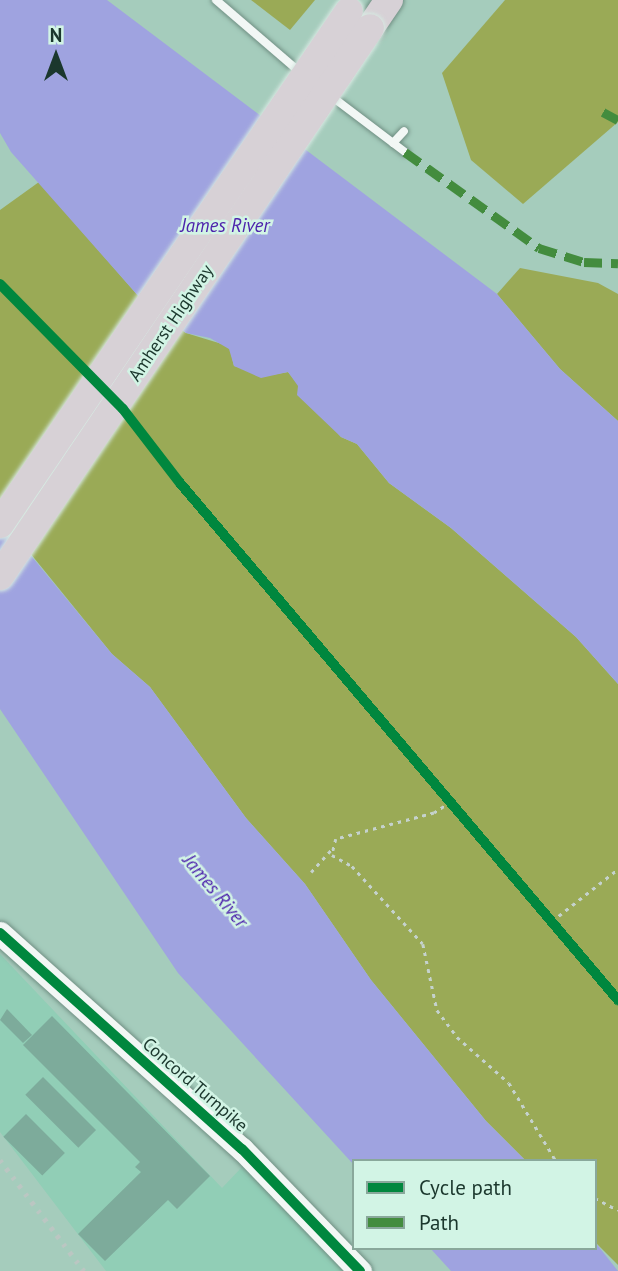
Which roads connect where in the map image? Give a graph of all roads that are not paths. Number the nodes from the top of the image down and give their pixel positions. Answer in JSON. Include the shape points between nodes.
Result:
{"nodes":[{"id":1,"x":216,"y":0,"type":"edge"},
{"id":2,"x":389,"y":0,"type":"edge"},
{"id":3,"x":359,"y":13,"type":"edge"},
{"id":4,"x":404,"y":131,"type":"dead end"},
{"id":5,"x":393,"y":143,"type":"junction"},
{"id":6,"x":405,"y":152,"type":"dead end"},
{"id":7,"x":0,"y":524,"type":"edge"},
{"id":8,"x":0,"y":576,"type":"edge"},
{"id":9,"x":0,"y":933,"type":"edge"},
{"id":10,"x":360,"y":1271,"type":"edge"}],
"edges":[{"from":1,"to":5,"type":"lane","via":[[283,60]]},
{"from":2,"to":3,"type":"highway","name":"Amherst Highway"},
{"from":3,"to":7,"type":"highway","name":"Amherst Highway","bridge":true},
{"from":3,"to":8,"type":"highway","name":"Amherst Highway","bridge":true},
{"from":4,"to":5,"type":"lane"},
{"from":5,"to":6,"type":"lane"},
{"from":9,"to":10,"type":"street","name":"Concord Turnpike","via":[[242,1149]]}]}
